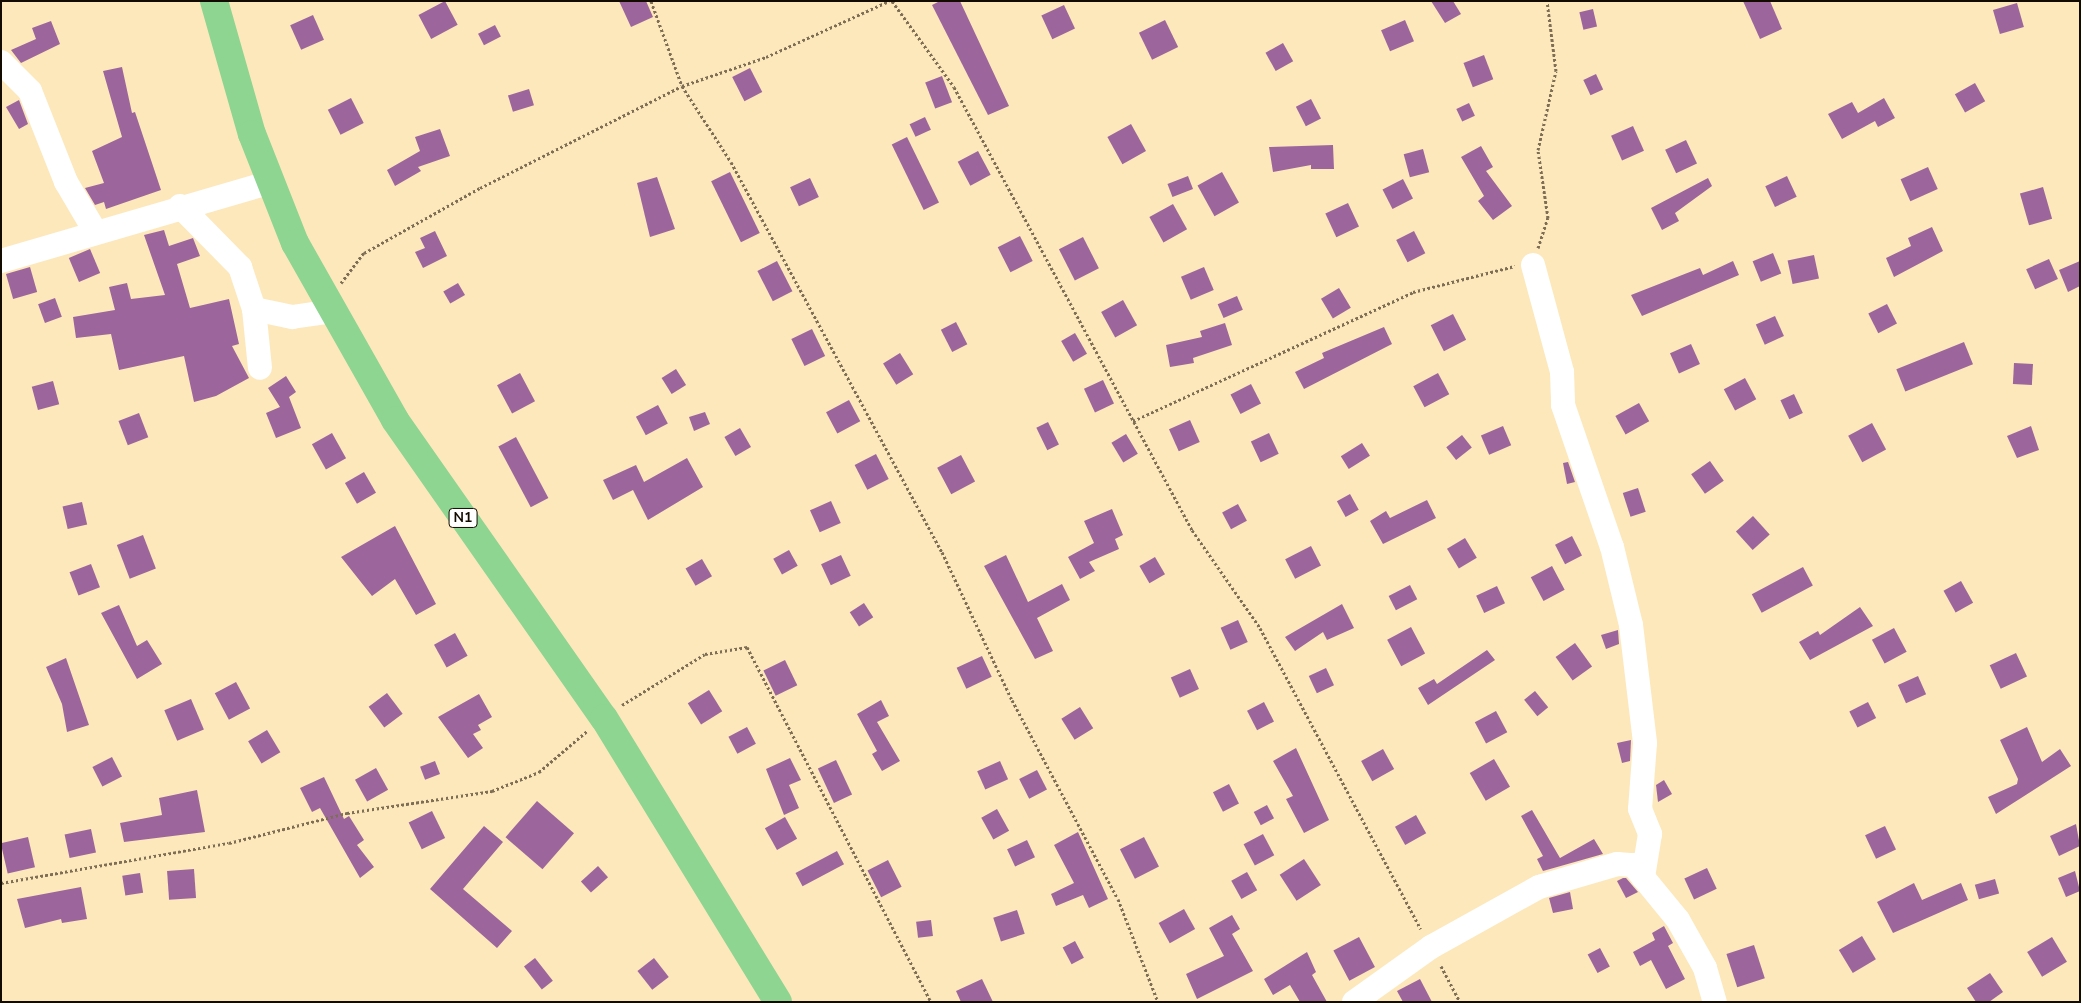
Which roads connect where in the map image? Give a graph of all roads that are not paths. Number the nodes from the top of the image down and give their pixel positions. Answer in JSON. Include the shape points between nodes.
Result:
{"nodes":[{"id":1,"x":214,"y":1,"type":"edge"},
{"id":2,"x":1,"y":62,"type":"edge"},
{"id":3,"x":271,"y":182,"type":"junction"},
{"id":4,"x":180,"y":206,"type":"junction"},
{"id":5,"x":95,"y":231,"type":"junction"},
{"id":6,"x":1,"y":261,"type":"edge"},
{"id":7,"x":1533,"y":265,"type":"road end"},
{"id":8,"x":329,"y":303,"type":"junction"},
{"id":9,"x":254,"y":309,"type":"junction"},
{"id":10,"x":260,"y":368,"type":"dead end"},
{"id":11,"x":1643,"y":877,"type":"junction"},
{"id":12,"x":778,"y":1002,"type":"edge"},
{"id":13,"x":1354,"y":1002,"type":"edge"},
{"id":14,"x":1715,"y":1002,"type":"edge"}],
"edges":[{"from":1,"to":3,"type":"highway","number":"N1","via":[[252,134]]},
{"from":2,"to":5,"type":"street","via":[[30,91],[66,182]]},
{"from":3,"to":4,"type":"street"},
{"from":3,"to":8,"type":"highway","number":"N1","via":[[295,244]]},
{"from":4,"to":5,"type":"street"},
{"from":4,"to":9,"type":"street","via":[[240,267]]},
{"from":5,"to":6,"type":"street"},
{"from":7,"to":11,"type":"street","via":[[1562,372],[1563,405],[1612,547],[1631,625],[1645,743],[1640,809],[1650,834]]},
{"from":8,"to":9,"type":"street","via":[[292,317]]},
{"from":8,"to":12,"type":"highway","number":"N1","via":[[395,420],[604,718]]},
{"from":9,"to":10,"type":"street"},
{"from":11,"to":13,"type":"street","via":[[1633,866],[1617,864],[1539,887],[1431,947]]},
{"from":11,"to":14,"type":"street","via":[[1678,920],[1705,968]]}]}
